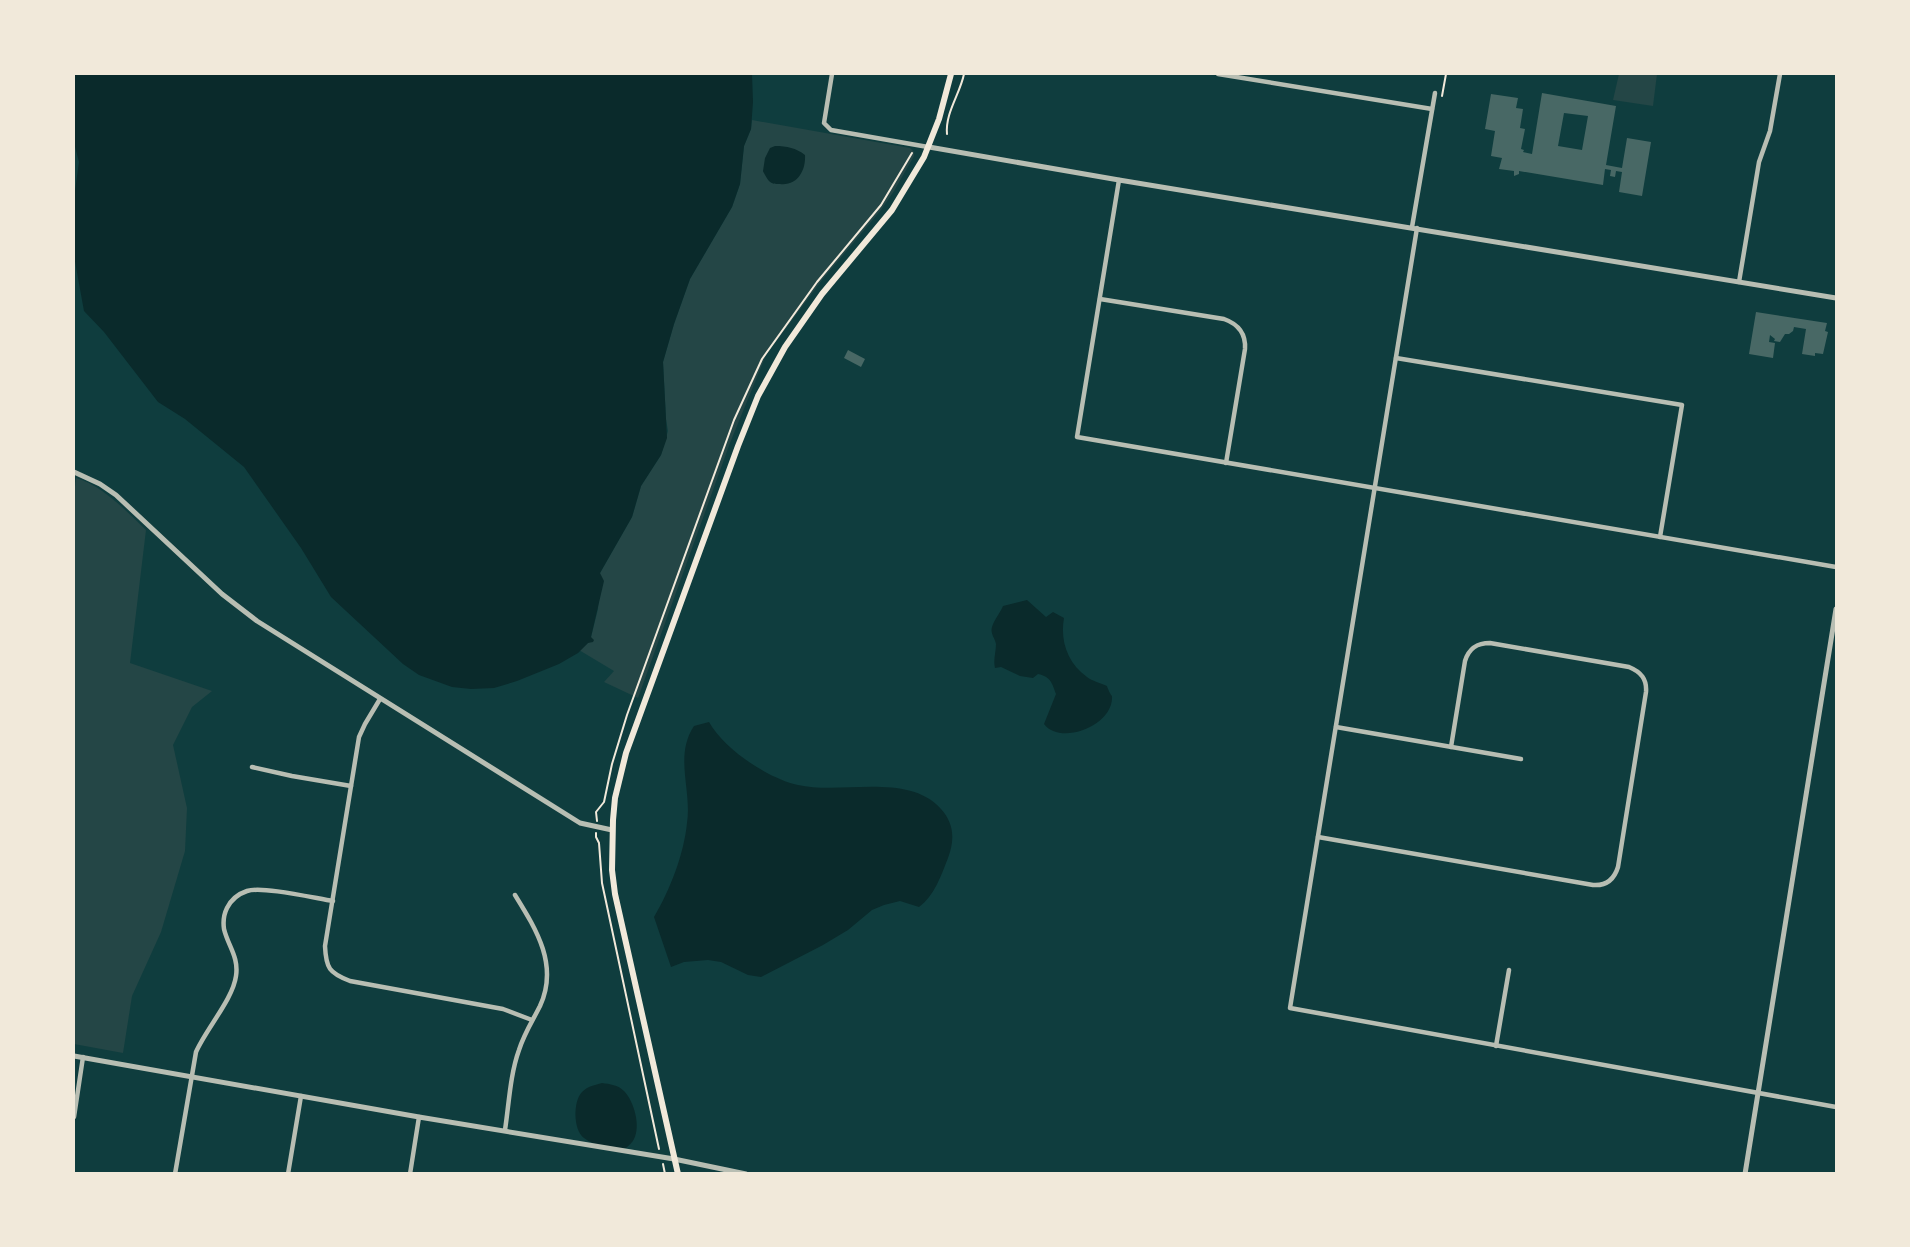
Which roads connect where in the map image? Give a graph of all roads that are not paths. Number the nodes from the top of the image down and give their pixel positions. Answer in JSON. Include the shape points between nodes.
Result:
{"nodes":[{"id":1,"x":832,"y":74,"type":"edge"},
{"id":2,"x":951,"y":74,"type":"edge"},
{"id":3,"x":1218,"y":74,"type":"edge"},
{"id":4,"x":1780,"y":74,"type":"edge"},
{"id":5,"x":1435,"y":93,"type":"dead end"},
{"id":6,"x":1433,"y":106,"type":"junction"},
{"id":7,"x":929,"y":147,"type":"junction"},
{"id":8,"x":1119,"y":180,"type":"junction"},
{"id":9,"x":1415,"y":228,"type":"junction"},
{"id":10,"x":1739,"y":282,"type":"junction"},
{"id":11,"x":1836,"y":298,"type":"edge"},
{"id":12,"x":1100,"y":299,"type":"junction"},
{"id":13,"x":1396,"y":358,"type":"junction"},
{"id":14,"x":1226,"y":463,"type":"junction"},
{"id":15,"x":74,"y":472,"type":"edge"},
{"id":16,"x":1375,"y":488,"type":"junction"},
{"id":17,"x":1660,"y":537,"type":"junction"},
{"id":18,"x":1836,"y":568,"type":"edge"},
{"id":19,"x":1836,"y":609,"type":"edge"},
{"id":20,"x":380,"y":699,"type":"junction"},
{"id":21,"x":1336,"y":727,"type":"junction"},
{"id":22,"x":1451,"y":747,"type":"junction"},
{"id":23,"x":1521,"y":759,"type":"dead end"},
{"id":24,"x":252,"y":767,"type":"dead end"},
{"id":25,"x":351,"y":786,"type":"junction"},
{"id":26,"x":612,"y":830,"type":"junction"},
{"id":27,"x":1318,"y":837,"type":"junction"},
{"id":28,"x":515,"y":895,"type":"dead end"},
{"id":29,"x":332,"y":901,"type":"junction"},
{"id":30,"x":1509,"y":970,"type":"dead end"},
{"id":31,"x":532,"y":1020,"type":"junction"},
{"id":32,"x":1496,"y":1046,"type":"junction"},
{"id":33,"x":74,"y":1056,"type":"edge"},
{"id":34,"x":83,"y":1058,"type":"junction"},
{"id":35,"x":191,"y":1076,"type":"junction"},
{"id":36,"x":1758,"y":1094,"type":"junction"},
{"id":37,"x":301,"y":1096,"type":"junction"},
{"id":38,"x":1836,"y":1107,"type":"edge"},
{"id":39,"x":419,"y":1116,"type":"junction"},
{"id":40,"x":74,"y":1117,"type":"edge"},
{"id":41,"x":505,"y":1130,"type":"junction"},
{"id":42,"x":674,"y":1159,"type":"junction"},
{"id":43,"x":175,"y":1174,"type":"edge"},
{"id":44,"x":288,"y":1174,"type":"edge"},
{"id":45,"x":410,"y":1174,"type":"edge"},
{"id":46,"x":678,"y":1174,"type":"edge"},
{"id":47,"x":746,"y":1174,"type":"edge"},
{"id":48,"x":1745,"y":1174,"type":"edge"}],
"edges":[{"from":1,"to":7,"type":"street","via":[[824,123],[831,130]]},
{"from":2,"to":7,"type":"main road"},
{"from":3,"to":6,"type":"street"},
{"from":4,"to":10,"type":"street","via":[[1770,131],[1759,162]]},
{"from":5,"to":6,"type":"street"},
{"from":6,"to":9,"type":"street"},
{"from":7,"to":8,"type":"street"},
{"from":7,"to":26,"type":"main road","via":[[892,210],[802,321],[758,396],[626,753]]},
{"from":8,"to":9,"type":"street"},
{"from":8,"to":12,"type":"street"},
{"from":9,"to":10,"type":"street"},
{"from":9,"to":13,"type":"street"},
{"from":10,"to":11,"type":"street"},
{"from":12,"to":14,"type":"street","via":[[1224,319],[1241,330],[1245,349]]},
{"from":12,"to":14,"type":"street","via":[[1077,437]]},
{"from":13,"to":16,"type":"street"},
{"from":13,"to":17,"type":"street","via":[[1682,405]]},
{"from":14,"to":16,"type":"street"},
{"from":15,"to":20,"type":"street","via":[[116,495],[241,609]]},
{"from":16,"to":17,"type":"street"},
{"from":16,"to":21,"type":"street"},
{"from":17,"to":18,"type":"street"},
{"from":19,"to":36,"type":"street"},
{"from":20,"to":25,"type":"street","via":[[359,737]]},
{"from":20,"to":26,"type":"street","via":[[580,823]]},
{"from":21,"to":22,"type":"street"},
{"from":21,"to":27,"type":"street"},
{"from":22,"to":23,"type":"street"},
{"from":22,"to":27,"type":"street","via":[[1465,661],[1481,643],[1629,667],[1640,674],[1647,690],[1618,867],[1612,879],[1592,886]]},
{"from":24,"to":25,"type":"street"},
{"from":25,"to":29,"type":"street"},
{"from":26,"to":42,"type":"main road","via":[[619,917]]},
{"from":27,"to":32,"type":"street","via":[[1290,1009]]},
{"from":28,"to":31,"type":"street","via":[[540,938],[548,963],[547,988]]},
{"from":29,"to":31,"type":"street","via":[[325,946],[331,973],[349,981],[503,1009]]},
{"from":29,"to":35,"type":"street","via":[[254,890],[232,900],[223,922],[237,965],[235,983],[201,1041]]},
{"from":30,"to":32,"type":"street"},
{"from":31,"to":41,"type":"street","via":[[515,1061]]},
{"from":32,"to":36,"type":"street"},
{"from":33,"to":34,"type":"street"},
{"from":34,"to":35,"type":"street"},
{"from":34,"to":40,"type":"street"},
{"from":35,"to":37,"type":"street"},
{"from":35,"to":43,"type":"street"},
{"from":36,"to":38,"type":"street"},
{"from":36,"to":48,"type":"street"},
{"from":37,"to":39,"type":"street"},
{"from":37,"to":44,"type":"street"},
{"from":39,"to":41,"type":"street"},
{"from":39,"to":45,"type":"street"},
{"from":41,"to":42,"type":"street"},
{"from":42,"to":46,"type":"main road"},
{"from":42,"to":47,"type":"street"}]}
